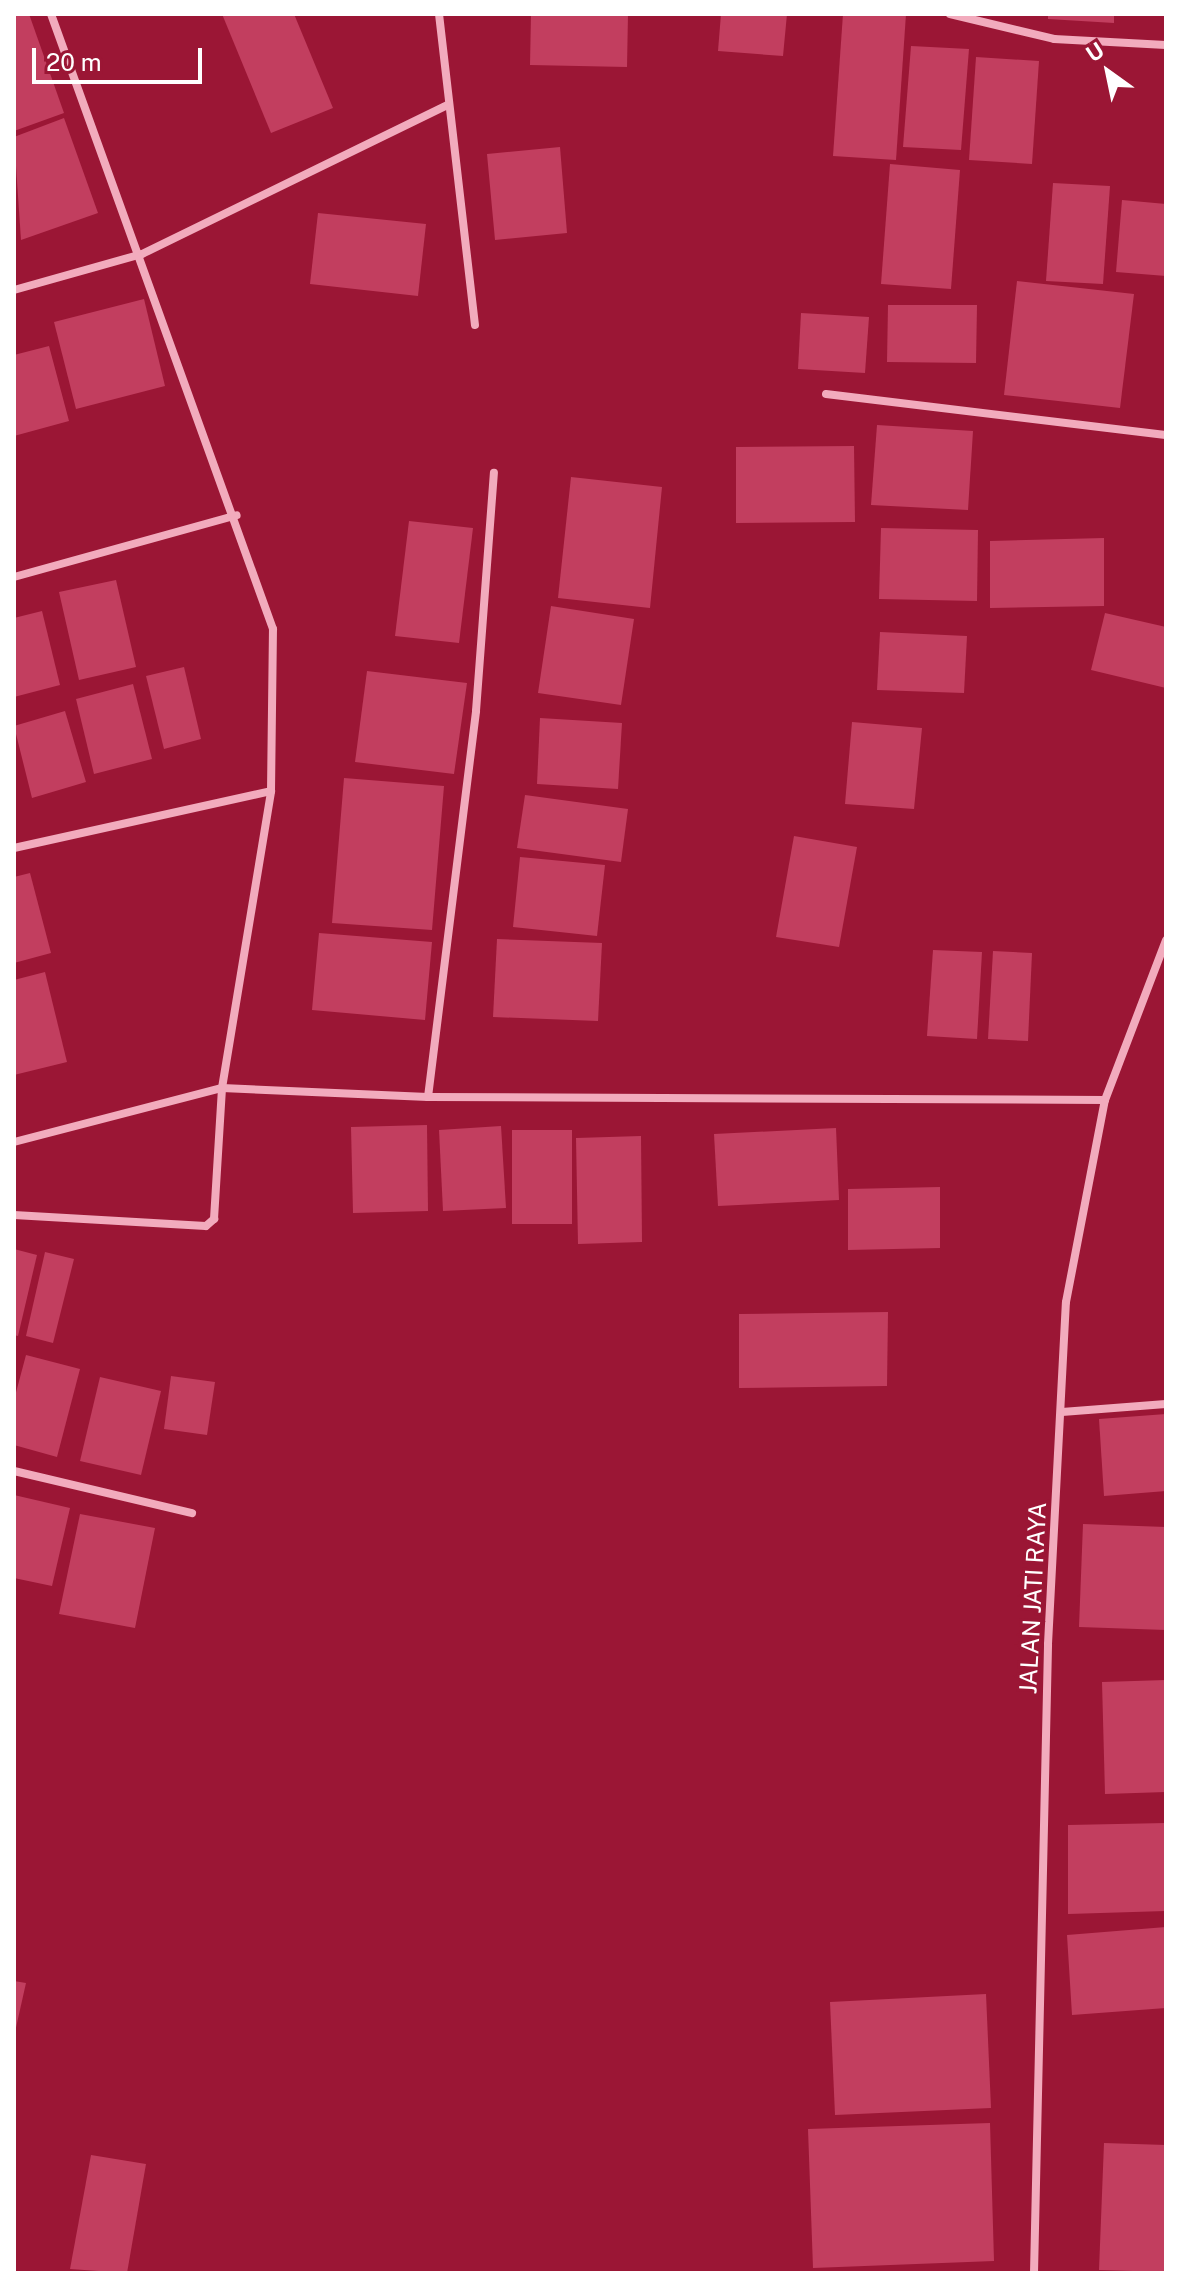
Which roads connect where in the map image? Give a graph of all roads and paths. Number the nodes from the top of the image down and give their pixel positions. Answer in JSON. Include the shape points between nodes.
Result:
{"nodes":[{"id":1,"x":51,"y":14,"type":"edge"},
{"id":2,"x":439,"y":14,"type":"edge"},
{"id":3,"x":950,"y":14,"type":"edge"},
{"id":4,"x":1166,"y":45,"type":"edge"},
{"id":5,"x":447,"y":105,"type":"junction"},
{"id":6,"x":142,"y":254,"type":"junction"},
{"id":7,"x":14,"y":290,"type":"edge"},
{"id":8,"x":475,"y":325,"type":"dead end"},
{"id":9,"x":826,"y":394,"type":"dead end"},
{"id":10,"x":1166,"y":435,"type":"edge"},
{"id":11,"x":494,"y":473,"type":"dead end"},
{"id":12,"x":237,"y":515,"type":"junction"},
{"id":13,"x":14,"y":577,"type":"edge"},
{"id":14,"x":271,"y":791,"type":"junction"},
{"id":15,"x":14,"y":848,"type":"edge"},
{"id":16,"x":1166,"y":940,"type":"edge"},
{"id":17,"x":222,"y":1088,"type":"junction"},
{"id":18,"x":428,"y":1097,"type":"junction"},
{"id":19,"x":1105,"y":1100,"type":"junction"},
{"id":20,"x":14,"y":1142,"type":"edge"},
{"id":21,"x":14,"y":1215,"type":"edge"},
{"id":22,"x":1166,"y":1404,"type":"edge"},
{"id":23,"x":1062,"y":1412,"type":"junction"},
{"id":24,"x":14,"y":1471,"type":"edge"},
{"id":25,"x":192,"y":1513,"type":"dead end"},
{"id":26,"x":1034,"y":2273,"type":"edge"}],
"edges":[{"from":1,"to":6,"type":"street"},
{"from":2,"to":5,"type":"street"},
{"from":3,"to":4,"type":"street","via":[[1054,39]]},
{"from":5,"to":6,"type":"street"},
{"from":5,"to":8,"type":"street"},
{"from":6,"to":7,"type":"street"},
{"from":6,"to":12,"type":"street"},
{"from":9,"to":10,"type":"street"},
{"from":11,"to":18,"type":"street","via":[[476,711]]},
{"from":12,"to":13,"type":"street"},
{"from":12,"to":14,"type":"street","via":[[273,629]]},
{"from":14,"to":15,"type":"street"},
{"from":14,"to":17,"type":"street"},
{"from":16,"to":19,"type":"street","name":"JALAN JATI RAYA"},
{"from":17,"to":18,"type":"street"},
{"from":17,"to":20,"type":"street"},
{"from":17,"to":21,"type":"street","via":[[220,1202],[206,1226]]},
{"from":18,"to":19,"type":"street"},
{"from":19,"to":23,"type":"street","name":"JALAN JATI RAYA","via":[[1066,1302]]},
{"from":22,"to":23,"type":"street"},
{"from":23,"to":26,"type":"street","name":"JALAN JATI RAYA","via":[[1048,1644]]},
{"from":24,"to":25,"type":"street"}]}
